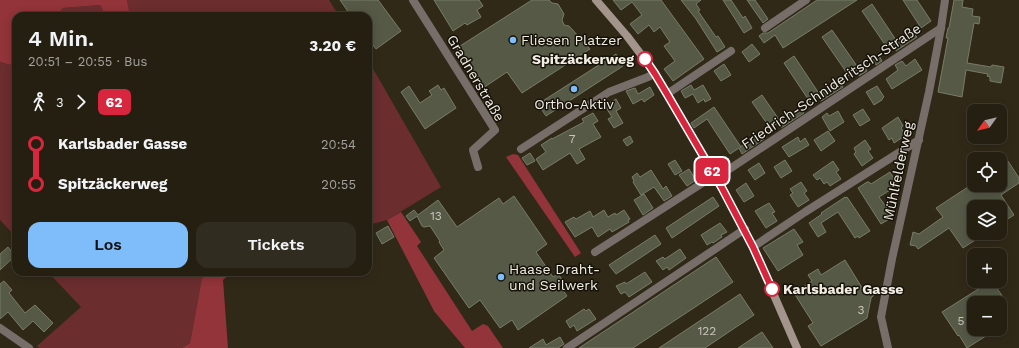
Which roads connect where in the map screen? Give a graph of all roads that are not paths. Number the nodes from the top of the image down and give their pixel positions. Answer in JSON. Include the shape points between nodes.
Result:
{"nodes":[{"id":1,"x":413,"y":0,"type":"edge"},
{"id":2,"x":596,"y":0,"type":"edge"},
{"id":3,"x":806,"y":0,"type":"edge"},
{"id":4,"x":945,"y":0,"type":"edge"},
{"id":5,"x":765,"y":28,"type":"dead end"},
{"id":6,"x":941,"y":28,"type":"junction"},
{"id":7,"x":731,"y":51,"type":"dead end"},
{"id":8,"x":655,"y":74,"type":"junction"},
{"id":9,"x":667,"y":94,"type":"junction"},
{"id":10,"x":919,"y":140,"type":"junction"},
{"id":11,"x":521,"y":149,"type":"dead end"},
{"id":12,"x":478,"y":167,"type":"dead end"},
{"id":13,"x":715,"y":177,"type":"junction"},
{"id":14,"x":745,"y":230,"type":"junction"},
{"id":15,"x":753,"y":247,"type":"junction"},
{"id":16,"x":595,"y":252,"type":"dead end"},
{"id":17,"x":0,"y":328,"type":"edge"},
{"id":18,"x":29,"y":348,"type":"edge"},
{"id":19,"x":567,"y":348,"type":"edge"},
{"id":20,"x":797,"y":348,"type":"edge"},
{"id":21,"x":888,"y":348,"type":"edge"}],
"edges":[{"from":1,"to":12,"type":"street","name":"Gradnerstraße","via":[[495,130],[473,150]]},
{"from":2,"to":8,"type":"main road"},
{"from":3,"to":5,"type":"street"},
{"from":4,"to":6,"type":"street","name":"Mühlfelderweg"},
{"from":6,"to":10,"type":"street","name":"Mühlfelderweg"},
{"from":6,"to":13,"type":"street","name":"Friedrich-Schnideritsch-Straße"},
{"from":7,"to":9,"type":"street"},
{"from":8,"to":9,"type":"main road"},
{"from":8,"to":11,"type":"street","via":[[609,92]]},
{"from":9,"to":13,"type":"main road"},
{"from":10,"to":15,"type":"street"},
{"from":10,"to":21,"type":"street","name":"Mühlfelderweg","via":[[881,317]]},
{"from":13,"to":14,"type":"main road"},
{"from":13,"to":16,"type":"street","name":"Friedrich-Schnideritsch-Straße"},
{"from":14,"to":15,"type":"main road"},
{"from":14,"to":19,"type":"street"},
{"from":15,"to":20,"type":"main road"},
{"from":17,"to":18,"type":"street"}]}
